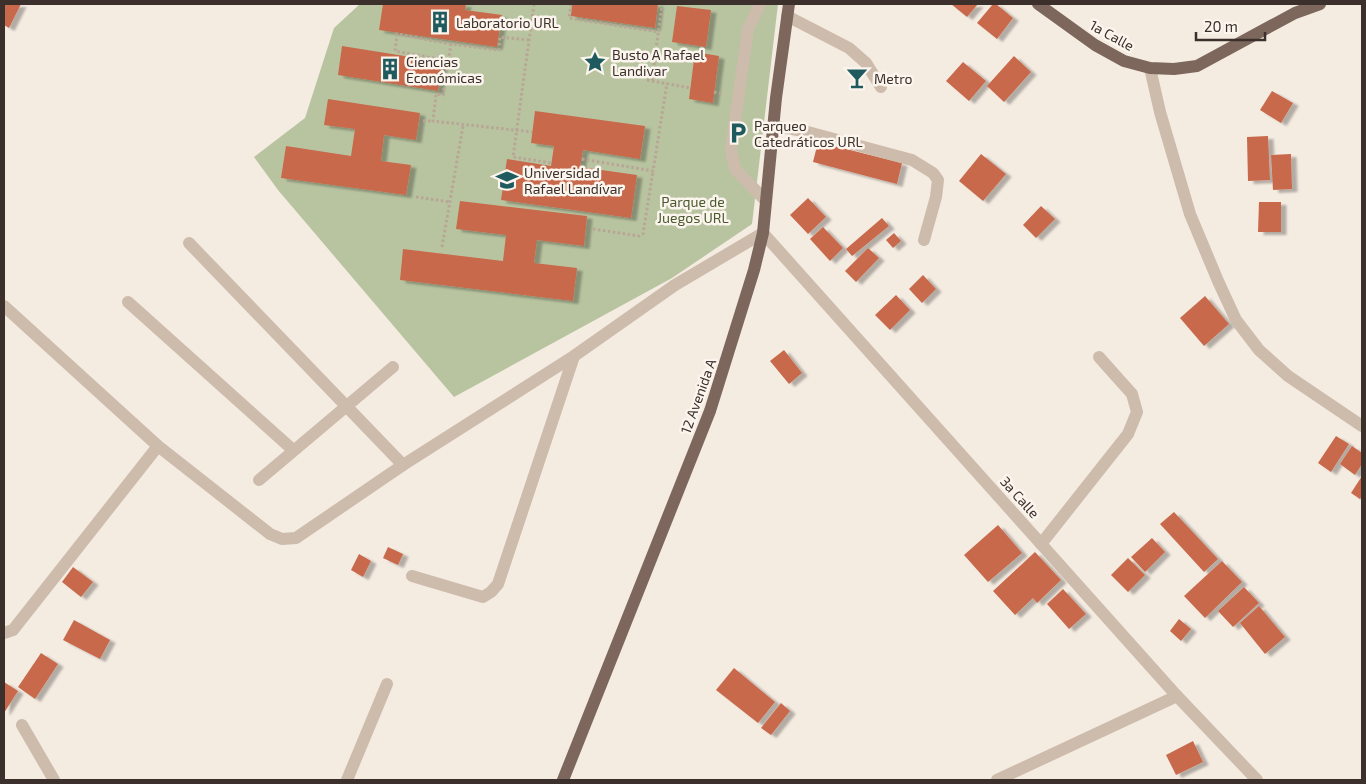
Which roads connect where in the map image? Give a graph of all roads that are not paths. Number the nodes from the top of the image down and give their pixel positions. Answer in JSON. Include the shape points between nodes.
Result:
{"nodes":[{"id":1,"x":760,"y":4,"type":"edge"},
{"id":2,"x":1038,"y":4,"type":"edge"},
{"id":3,"x":1320,"y":4,"type":"edge"},
{"id":4,"x":788,"y":10,"type":"edge"},
{"id":5,"x":1150,"y":68,"type":"junction"},
{"id":6,"x":881,"y":88,"type":"dead end"},
{"id":7,"x":773,"y":126,"type":"junction"},
{"id":8,"x":766,"y":201,"type":"junction"},
{"id":9,"x":763,"y":233,"type":"junction"},
{"id":10,"x":924,"y":240,"type":"dead end"},
{"id":11,"x":189,"y":243,"type":"dead end"},
{"id":12,"x":128,"y":302,"type":"dead end"},
{"id":13,"x":4,"y":306,"type":"edge"},
{"id":14,"x":574,"y":356,"type":"junction"},
{"id":15,"x":1099,"y":357,"type":"dead end"},
{"id":16,"x":393,"y":367,"type":"dead end"},
{"id":17,"x":347,"y":405,"type":"junction"},
{"id":18,"x":1362,"y":426,"type":"edge"},
{"id":19,"x":158,"y":446,"type":"junction"},
{"id":20,"x":293,"y":450,"type":"junction"},
{"id":21,"x":403,"y":465,"type":"junction"},
{"id":22,"x":259,"y":480,"type":"dead end"},
{"id":23,"x":1041,"y":544,"type":"junction"},
{"id":24,"x":412,"y":576,"type":"dead end"},
{"id":25,"x":4,"y":633,"type":"edge"},
{"id":26,"x":387,"y":684,"type":"dead end"},
{"id":27,"x":1177,"y":696,"type":"junction"},
{"id":28,"x":22,"y":725,"type":"dead end"},
{"id":29,"x":54,"y":780,"type":"edge"},
{"id":30,"x":348,"y":780,"type":"edge"},
{"id":31,"x":563,"y":780,"type":"edge"},
{"id":32,"x":997,"y":780,"type":"edge"},
{"id":33,"x":1257,"y":780,"type":"edge"}],
"edges":[{"from":1,"to":8,"type":"street","via":[[748,29],[730,149],[735,169]]},
{"from":2,"to":5,"type":"main road","name":"1a Calle","via":[[1095,45],[1124,61]]},
{"from":3,"to":5,"type":"main road","name":"1a Calle","via":[[1295,13],[1197,66]]},
{"from":4,"to":6,"type":"street","via":[[849,48],[866,63]]},
{"from":4,"to":7,"type":"main road","name":"12 Avenida A"},
{"from":5,"to":18,"type":"street","via":[[1190,214],[1236,320],[1259,350],[1288,376]]},
{"from":7,"to":8,"type":"main road","name":"12 Avenida A"},
{"from":7,"to":10,"type":"street","via":[[804,131],[912,160],[934,173],[938,180],[936,197]]},
{"from":8,"to":9,"type":"main road","name":"12 Avenida A"},
{"from":9,"to":14,"type":"street","via":[[675,284]]},
{"from":9,"to":23,"type":"street","name":"3a Calle"},
{"from":9,"to":31,"type":"main road","name":"12 Avenida A","via":[[710,411]]},
{"from":11,"to":17,"type":"street"},
{"from":12,"to":20,"type":"street"},
{"from":13,"to":19,"type":"street"},
{"from":14,"to":21,"type":"street"},
{"from":14,"to":24,"type":"street","via":[[498,584],[483,597]]},
{"from":15,"to":23,"type":"street","via":[[1132,394],[1137,412],[1128,434]]},
{"from":16,"to":17,"type":"street"},
{"from":17,"to":20,"type":"street"},
{"from":17,"to":21,"type":"street"},
{"from":19,"to":21,"type":"street","via":[[270,534],[282,539],[296,538]]},
{"from":19,"to":25,"type":"street","via":[[13,630]]},
{"from":20,"to":22,"type":"street"},
{"from":23,"to":27,"type":"street","name":"3a Calle"},
{"from":26,"to":30,"type":"street"},
{"from":27,"to":32,"type":"street"},
{"from":27,"to":33,"type":"street","name":"3a Calle"},
{"from":28,"to":29,"type":"street"}]}
